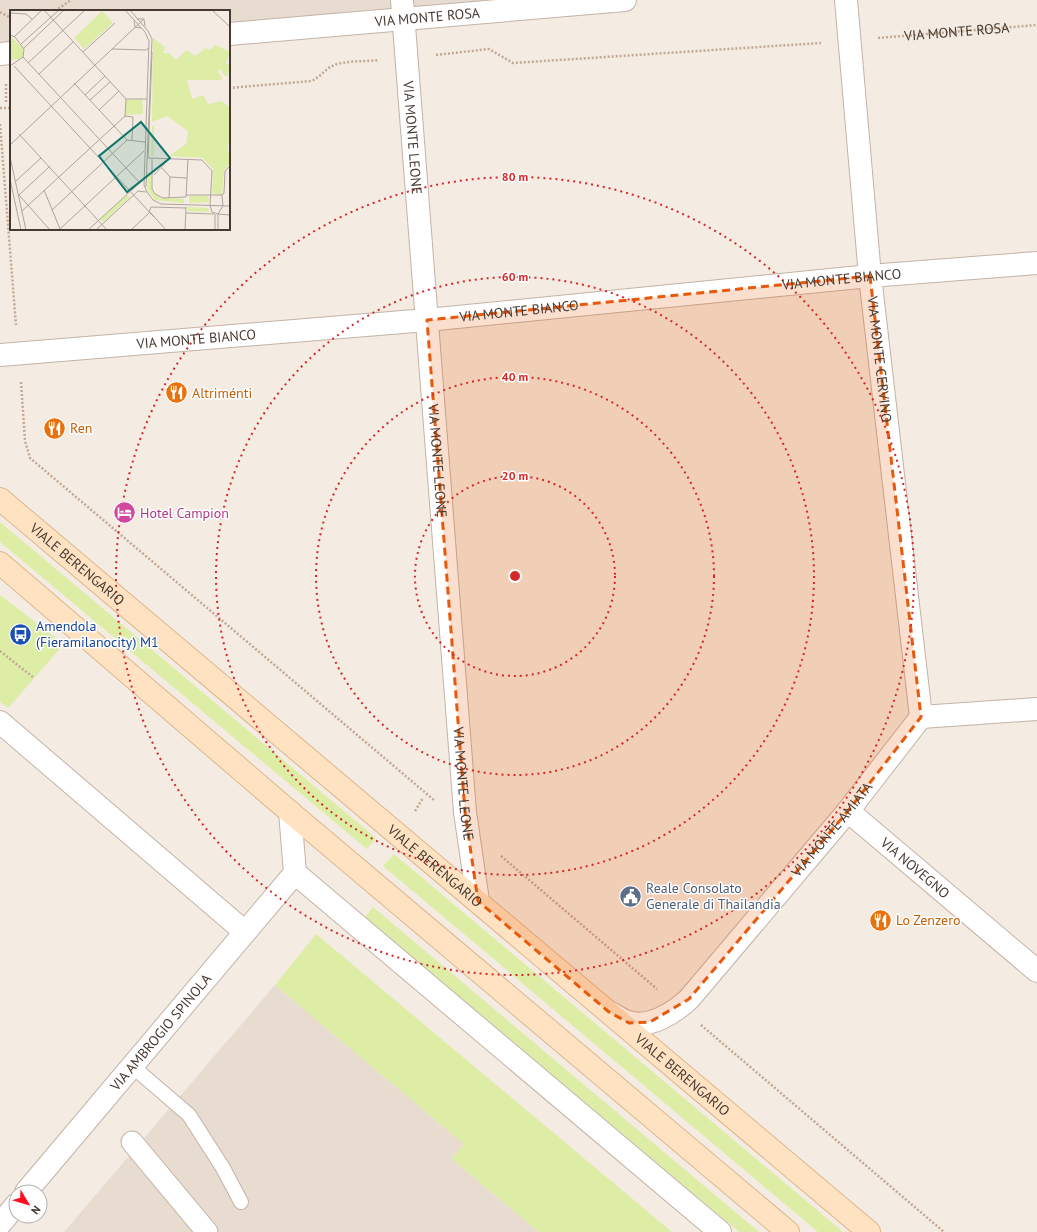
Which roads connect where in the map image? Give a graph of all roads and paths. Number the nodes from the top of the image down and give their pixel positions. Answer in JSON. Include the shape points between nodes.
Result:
{"nodes":[{"id":1,"x":71,"y":0,"type":"edge"},
{"id":2,"x":625,"y":0,"type":"edge"},
{"id":3,"x":846,"y":0,"type":"edge"},
{"id":4,"x":56,"y":10,"type":"edge"},
{"id":5,"x":403,"y":10,"type":"edge"},
{"id":6,"x":0,"y":12,"type":"edge"},
{"id":7,"x":10,"y":17,"type":"edge"},
{"id":8,"x":1037,"y":25,"type":"edge"},
{"id":9,"x":230,"y":34,"type":"edge"},
{"id":10,"x":877,"y":38,"type":"dead end"},
{"id":11,"x":808,"y":44,"type":"dead end"},
{"id":12,"x":10,"y":53,"type":"edge"},
{"id":13,"x":0,"y":54,"type":"edge"},
{"id":14,"x":434,"y":55,"type":"dead end"},
{"id":15,"x":372,"y":61,"type":"dead end"},
{"id":16,"x":6,"y":84,"type":"dead end"},
{"id":17,"x":230,"y":88,"type":"edge"},
{"id":18,"x":6,"y":102,"type":"dead end"},
{"id":19,"x":0,"y":124,"type":"edge"},
{"id":20,"x":1037,"y":263,"type":"edge"},
{"id":21,"x":870,"y":276,"type":"junction"},
{"id":22,"x":427,"y":320,"type":"junction"},
{"id":23,"x":16,"y":326,"type":"dead end"},
{"id":24,"x":0,"y":354,"type":"edge"},
{"id":25,"x":20,"y":377,"type":"dead end"},
{"id":26,"x":0,"y":499,"type":"edge"},
{"id":27,"x":0,"y":564,"type":"edge"},
{"id":28,"x":0,"y":651,"type":"edge"},
{"id":29,"x":34,"y":678,"type":"dead end"},
{"id":30,"x":1037,"y":709,"type":"edge"},
{"id":31,"x":921,"y":717,"type":"junction"},
{"id":32,"x":4,"y":725,"type":"edge"},
{"id":33,"x":423,"y":798,"type":"dead end"},
{"id":34,"x":438,"y":803,"type":"dead end"},
{"id":35,"x":848,"y":811,"type":"junction"},
{"id":36,"x":290,"y":812,"type":"junction"},
{"id":37,"x":412,"y":814,"type":"dead end"},
{"id":38,"x":497,"y":853,"type":"dead end"},
{"id":39,"x":295,"y":873,"type":"junction"},
{"id":40,"x":478,"y":901,"type":"junction"},
{"id":41,"x":245,"y":932,"type":"junction"},
{"id":42,"x":1037,"y":971,"type":"edge"},
{"id":43,"x":662,"y":993,"type":"dead end"},
{"id":44,"x":608,"y":1012,"type":"junction"},
{"id":45,"x":698,"y":1023,"type":"dead end"},
{"id":46,"x":132,"y":1066,"type":"junction"},
{"id":47,"x":132,"y":1142,"type":"dead end"},
{"id":48,"x":33,"y":1184,"type":"edge"},
{"id":49,"x":241,"y":1202,"type":"dead end"},
{"id":50,"x":8,"y":1214,"type":"edge"},
{"id":51,"x":1,"y":1222,"type":"edge"},
{"id":52,"x":207,"y":1232,"type":"edge"},
{"id":53,"x":720,"y":1232,"type":"edge"},
{"id":54,"x":788,"y":1232,"type":"edge"},
{"id":55,"x":870,"y":1232,"type":"edge"},
{"id":56,"x":944,"y":1232,"type":"edge"}],
"edges":[{"from":1,"to":4,"type":"path"},
{"from":2,"to":5,"type":"street","name":"VIA MONTE ROSA"},
{"from":3,"to":21,"type":"street","name":"VIA MONTE CERVINO"},
{"from":5,"to":9,"type":"street","name":"VIA MONTE ROSA"},
{"from":5,"to":22,"type":"street","name":"VIA MONTE LEONE"},
{"from":6,"to":7,"type":"path"},
{"from":8,"to":10,"type":"path","name":"VIA MONTE ROSA"},
{"from":11,"to":14,"type":"path","via":[[513,64],[489,49]]},
{"from":12,"to":13,"type":"street"},
{"from":15,"to":17,"type":"path","via":[[337,64],[311,81]]},
{"from":16,"to":18,"type":"path"},
{"from":19,"to":23,"type":"path"},
{"from":20,"to":21,"type":"street","name":"VIA MONTE BIANCO"},
{"from":21,"to":22,"type":"street","name":"VIA MONTE BIANCO"},
{"from":21,"to":31,"type":"street","name":"VIA MONTE CERVINO"},
{"from":22,"to":24,"type":"street","name":"VIA MONTE BIANCO"},
{"from":22,"to":40,"type":"street","name":"VIA MONTE LEONE","via":[[464,804]]},
{"from":25,"to":34,"type":"path","via":[[25,441],[30,458]]},
{"from":26,"to":40,"type":"main road","name":"VIALE BERENGARIO"},
{"from":27,"to":36,"type":"main road"},
{"from":28,"to":29,"type":"path"},
{"from":30,"to":31,"type":"street"},
{"from":31,"to":35,"type":"street","name":"VIA MONTE AMIATA"},
{"from":32,"to":41,"type":"street"},
{"from":33,"to":37,"type":"path"},
{"from":35,"to":42,"type":"street","name":"VIA NOVEGNO"},
{"from":35,"to":44,"type":"street","name":"VIA MONTE AMIATA","via":[[689,1000],[650,1022],[629,1023]]},
{"from":36,"to":39,"type":"street"},
{"from":36,"to":54,"type":"main road"},
{"from":38,"to":43,"type":"path"},
{"from":39,"to":41,"type":"street","name":"VIA AMBROGIO SPINOLA"},
{"from":39,"to":53,"type":"street"},
{"from":40,"to":44,"type":"main road","name":"VIALE BERENGARIO"},
{"from":41,"to":46,"type":"street","name":"VIA AMBROGIO SPINOLA"},
{"from":44,"to":55,"type":"main road","name":"VIALE BERENGARIO"},
{"from":45,"to":56,"type":"path"},
{"from":46,"to":48,"type":"street","name":"VIA AMBROGIO SPINOLA"},
{"from":46,"to":49,"type":"lane","via":[[189,1115]]},
{"from":47,"to":52,"type":"street"},
{"from":50,"to":51,"type":"street"}]}
